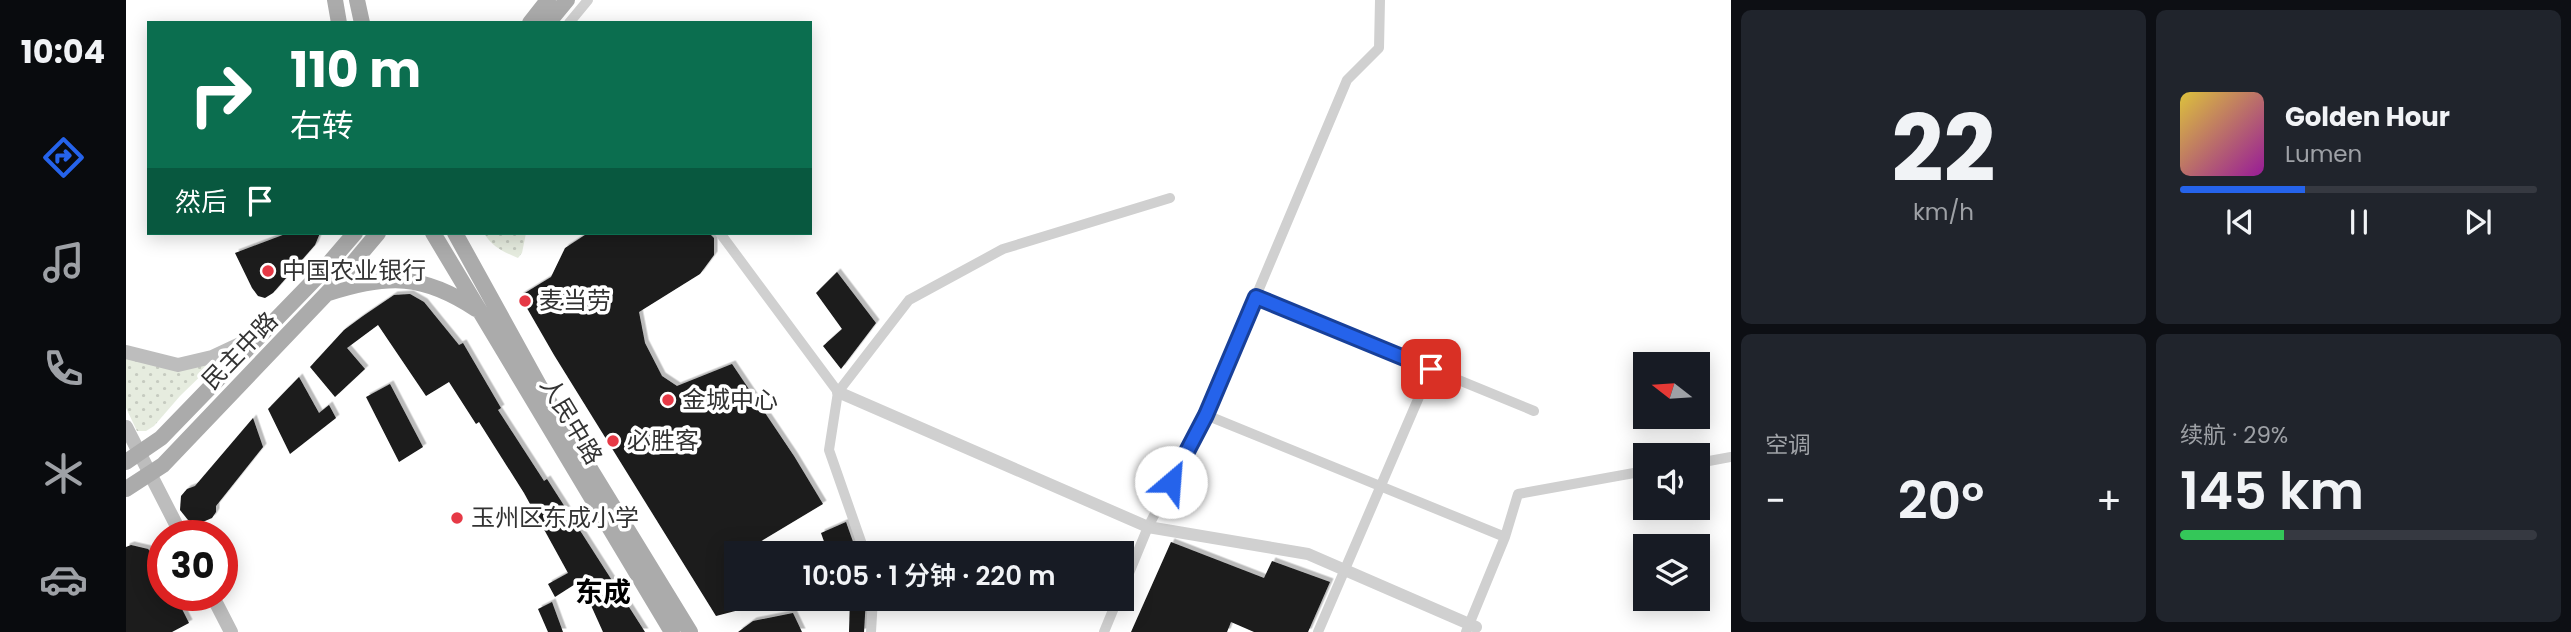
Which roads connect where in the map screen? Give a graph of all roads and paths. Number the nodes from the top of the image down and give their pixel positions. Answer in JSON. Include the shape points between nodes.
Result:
{"nodes":[{"id":1,"x":335,"y":0,"type":"edge"},
{"id":2,"x":357,"y":0,"type":"edge"},
{"id":3,"x":548,"y":0,"type":"edge"},
{"id":4,"x":566,"y":0,"type":"edge"},
{"id":5,"x":588,"y":0,"type":"edge"},
{"id":6,"x":1380,"y":0,"type":"edge"},
{"id":7,"x":339,"y":21,"type":"edge"},
{"id":8,"x":362,"y":21,"type":"edge"},
{"id":9,"x":532,"y":21,"type":"edge"},
{"id":10,"x":550,"y":21,"type":"edge"},
{"id":11,"x":571,"y":21,"type":"edge"},
{"id":12,"x":1170,"y":198,"type":"dead end"},
{"id":13,"x":376,"y":235,"type":"edge"},
{"id":14,"x":434,"y":235,"type":"edge"},
{"id":15,"x":456,"y":235,"type":"edge"},
{"id":16,"x":462,"y":235,"type":"edge"},
{"id":17,"x":722,"y":235,"type":"edge"},
{"id":18,"x":351,"y":236,"type":"edge"},
{"id":19,"x":472,"y":265,"type":"junction"},
{"id":20,"x":326,"y":294,"type":"junction"},
{"id":21,"x":1256,"y":297,"type":"junction"},
{"id":22,"x":479,"y":310,"type":"junction"},
{"id":23,"x":263,"y":333,"type":"junction"},
{"id":24,"x":126,"y":352,"type":"edge"},
{"id":25,"x":1431,"y":369,"type":"junction"},
{"id":26,"x":838,"y":392,"type":"junction"},
{"id":27,"x":1534,"y":411,"type":"dead end"},
{"id":28,"x":1206,"y":415,"type":"junction"},
{"id":29,"x":126,"y":427,"type":"edge"},
{"id":30,"x":1731,"y":457,"type":"edge"},
{"id":31,"x":133,"y":458,"type":"edge"},
{"id":32,"x":1710,"y":461,"type":"edge"},
{"id":33,"x":151,"y":473,"type":"junction"},
{"id":34,"x":1633,"y":473,"type":"edge"},
{"id":35,"x":1381,"y":486,"type":"junction"},
{"id":36,"x":126,"y":489,"type":"edge"},
{"id":37,"x":174,"y":520,"type":"edge"},
{"id":38,"x":1148,"y":527,"type":"junction"},
{"id":39,"x":1505,"y":537,"type":"junction"},
{"id":40,"x":861,"y":541,"type":"edge"},
{"id":41,"x":1134,"y":561,"type":"edge"},
{"id":42,"x":1345,"y":570,"type":"junction"},
{"id":43,"x":220,"y":611,"type":"edge"},
{"id":44,"x":872,"y":611,"type":"edge"},
{"id":45,"x":1113,"y":611,"type":"edge"},
{"id":46,"x":1470,"y":627,"type":"edge"},
{"id":47,"x":231,"y":632,"type":"edge"},
{"id":48,"x":672,"y":632,"type":"edge"},
{"id":49,"x":690,"y":632,"type":"edge"},
{"id":50,"x":871,"y":632,"type":"edge"},
{"id":51,"x":1104,"y":632,"type":"edge"},
{"id":52,"x":1318,"y":632,"type":"edge"}],
"edges":[{"from":1,"to":7,"type":"main road"},
{"from":2,"to":8,"type":"main road"},
{"from":3,"to":9,"type":"main road"},
{"from":4,"to":10,"type":"main road"},
{"from":5,"to":11,"type":"street"},
{"from":6,"to":21,"type":"street","via":[[1379,48],[1347,80]]},
{"from":12,"to":26,"type":"street","via":[[1003,250],[909,300]]},
{"from":13,"to":20,"type":"main road","name":"民主中路"},
{"from":14,"to":22,"type":"main road","name":"人民中路"},
{"from":15,"to":19,"type":"main road","name":"人民中路"},
{"from":16,"to":19,"type":"main road"},
{"from":17,"to":26,"type":"street"},
{"from":18,"to":23,"type":"main road","name":"民主中路"},
{"from":19,"to":49,"type":"main road","name":"人民中路","via":[[540,387]]},
{"from":20,"to":22,"type":"main road","via":[[355,284],[400,279],[452,293]]},
{"from":20,"to":33,"type":"main road","name":"民主中路"},
{"from":21,"to":25,"type":"street"},
{"from":21,"to":28,"type":"street"},
{"from":22,"to":48,"type":"main road","name":"人民中路"},
{"from":23,"to":24,"type":"main road","via":[[212,357],[178,365]]},
{"from":23,"to":31,"type":"main road","name":"民主中路","via":[[161,438]]},
{"from":25,"to":27,"type":"street"},
{"from":25,"to":35,"type":"street"},
{"from":26,"to":38,"type":"street"},
{"from":26,"to":40,"type":"street","via":[[829,450]]},
{"from":28,"to":35,"type":"street"},
{"from":28,"to":38,"type":"street"},
{"from":29,"to":31,"type":"main road"},
{"from":30,"to":32,"type":"street"},
{"from":31,"to":33,"type":"main road"},
{"from":33,"to":36,"type":"main road","name":"民主中路"},
{"from":33,"to":37,"type":"main road"},
{"from":34,"to":39,"type":"street","via":[[1518,494]]},
{"from":35,"to":39,"type":"street"},
{"from":35,"to":42,"type":"street"},
{"from":38,"to":41,"type":"street"},
{"from":38,"to":42,"type":"street","via":[[1308,554]]},
{"from":39,"to":46,"type":"street"},
{"from":42,"to":46,"type":"street"},
{"from":42,"to":52,"type":"street"},
{"from":43,"to":47,"type":"main road"},
{"from":44,"to":50,"type":"street"},
{"from":45,"to":51,"type":"street"}]}
